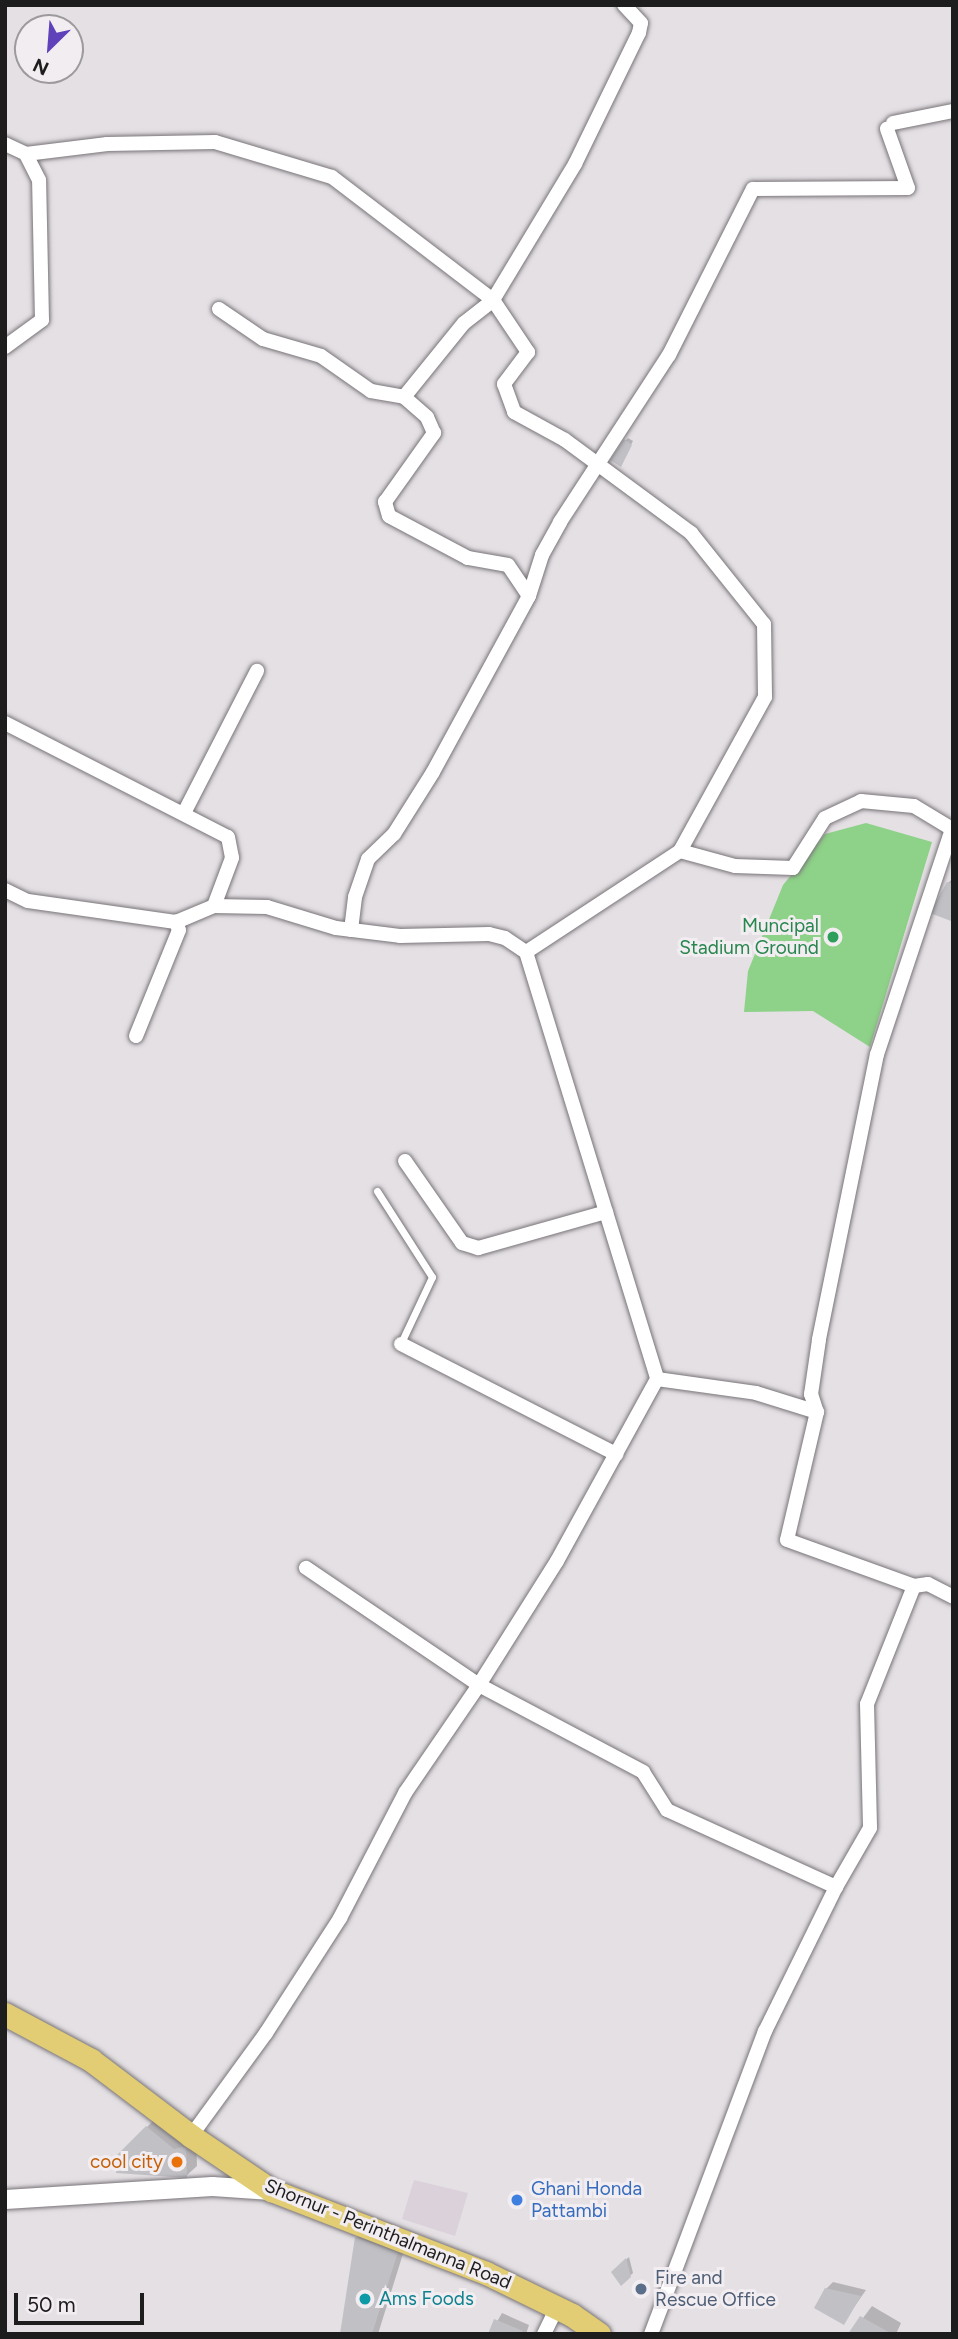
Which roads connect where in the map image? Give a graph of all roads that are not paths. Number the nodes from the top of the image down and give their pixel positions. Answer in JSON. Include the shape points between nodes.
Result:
{"nodes":[{"id":1,"x":624,"y":5,"type":"edge"},
{"id":2,"x":953,"y":111,"type":"edge"},
{"id":3,"x":5,"y":144,"type":"edge"},
{"id":4,"x":26,"y":154,"type":"junction"},
{"id":5,"x":493,"y":300,"type":"junction"},
{"id":6,"x":219,"y":309,"type":"dead end"},
{"id":7,"x":5,"y":347,"type":"edge"},
{"id":8,"x":404,"y":397,"type":"junction"},
{"id":9,"x":600,"y":466,"type":"junction"},
{"id":10,"x":529,"y":596,"type":"junction"},
{"id":11,"x":257,"y":671,"type":"dead end"},
{"id":12,"x":5,"y":723,"type":"edge"},
{"id":13,"x":184,"y":813,"type":"junction"},
{"id":14,"x":952,"y":828,"type":"edge"},
{"id":15,"x":680,"y":851,"type":"junction"},
{"id":16,"x":5,"y":890,"type":"edge"},
{"id":17,"x":214,"y":906,"type":"junction"},
{"id":18,"x":176,"y":922,"type":"junction"},
{"id":19,"x":351,"y":930,"type":"junction"},
{"id":20,"x":526,"y":952,"type":"junction"},
{"id":21,"x":136,"y":1036,"type":"dead end"},
{"id":22,"x":405,"y":1161,"type":"dead end"},
{"id":23,"x":377,"y":1191,"type":"dead end"},
{"id":24,"x":606,"y":1212,"type":"junction"},
{"id":25,"x":401,"y":1344,"type":"joint"},
{"id":26,"x":657,"y":1379,"type":"junction"},
{"id":27,"x":817,"y":1412,"type":"junction"},
{"id":28,"x":615,"y":1454,"type":"junction"},
{"id":29,"x":306,"y":1568,"type":"dead end"},
{"id":30,"x":914,"y":1586,"type":"junction"},
{"id":31,"x":953,"y":1597,"type":"edge"},
{"id":32,"x":479,"y":1685,"type":"junction"},
{"id":33,"x":836,"y":1887,"type":"junction"},
{"id":34,"x":5,"y":2014,"type":"edge"},
{"id":35,"x":191,"y":2136,"type":"junction"},
{"id":36,"x":271,"y":2190,"type":"junction"},
{"id":37,"x":5,"y":2199,"type":"edge"},
{"id":38,"x":557,"y":2307,"type":"junction"},
{"id":39,"x":544,"y":2334,"type":"edge"},
{"id":40,"x":599,"y":2334,"type":"edge"},
{"id":41,"x":651,"y":2334,"type":"edge"}],
"edges":[{"from":1,"to":5,"type":"street","via":[[641,23],[639,33],[575,164]]},
{"from":2,"to":9,"type":"street","via":[[890,126],[908,188],[753,189],[669,355]]},
{"from":3,"to":4,"type":"street"},
{"from":4,"to":5,"type":"street","via":[[107,144],[215,142],[332,177]]},
{"from":4,"to":7,"type":"street","via":[[39,180],[42,320]]},
{"from":5,"to":8,"type":"street","via":[[464,323]]},
{"from":5,"to":9,"type":"street","via":[[528,352],[504,384],[514,412]]},
{"from":6,"to":8,"type":"street","via":[[263,339],[321,356],[370,391]]},
{"from":8,"to":10,"type":"street","via":[[427,417],[433,433],[385,502],[385,511],[468,558],[508,565]]},
{"from":9,"to":10,"type":"street","via":[[560,522],[542,555]]},
{"from":9,"to":15,"type":"street","via":[[691,533],[764,624],[765,697]]},
{"from":10,"to":19,"type":"street","via":[[407,816],[368,859],[355,897]]},
{"from":11,"to":13,"type":"street"},
{"from":12,"to":13,"type":"street"},
{"from":13,"to":17,"type":"street","via":[[218,829],[232,848],[226,882]]},
{"from":14,"to":15,"type":"street","via":[[914,806],[861,802],[825,818],[793,868],[735,866]]},
{"from":14,"to":27,"type":"street","via":[[877,1054],[819,1340],[811,1394]]},
{"from":15,"to":20,"type":"street"},
{"from":16,"to":18,"type":"street","via":[[28,901]]},
{"from":17,"to":18,"type":"street"},
{"from":17,"to":19,"type":"street","via":[[267,907]]},
{"from":18,"to":21,"type":"street","via":[[179,930]]},
{"from":19,"to":20,"type":"street","via":[[400,936],[489,934]]},
{"from":20,"to":24,"type":"street"},
{"from":22,"to":24,"type":"street","via":[[461,1243],[478,1248]]},
{"from":23,"to":25,"type":"lane","via":[[432,1277]]},
{"from":24,"to":26,"type":"street"},
{"from":25,"to":28,"type":"street"},
{"from":26,"to":27,"type":"street","via":[[756,1393]]},
{"from":26,"to":28,"type":"street"},
{"from":27,"to":30,"type":"street","via":[[787,1540]]},
{"from":28,"to":32,"type":"street","via":[[557,1561]]},
{"from":29,"to":32,"type":"street"},
{"from":30,"to":31,"type":"street","via":[[928,1584]]},
{"from":30,"to":33,"type":"street","via":[[867,1704],[870,1828]]},
{"from":32,"to":33,"type":"street","via":[[643,1772],[667,1810]]},
{"from":32,"to":35,"type":"street","via":[[405,1793],[340,1918],[267,2033]]},
{"from":33,"to":41,"type":"street","via":[[765,2031]]},
{"from":34,"to":35,"type":"main road","name":"Shornur - Perinthalmanna Road","via":[[91,2060]]},
{"from":35,"to":36,"type":"main road","name":"Shornur - Perinthalmanna Road"},
{"from":36,"to":37,"type":"main road","via":[[212,2186]]},
{"from":36,"to":38,"type":"main road","name":"Shornur - Perinthalmanna Road","via":[[486,2273]]},
{"from":38,"to":39,"type":"street"},
{"from":38,"to":40,"type":"main road","name":"Shornur - Perinthalmanna Road"}]}
